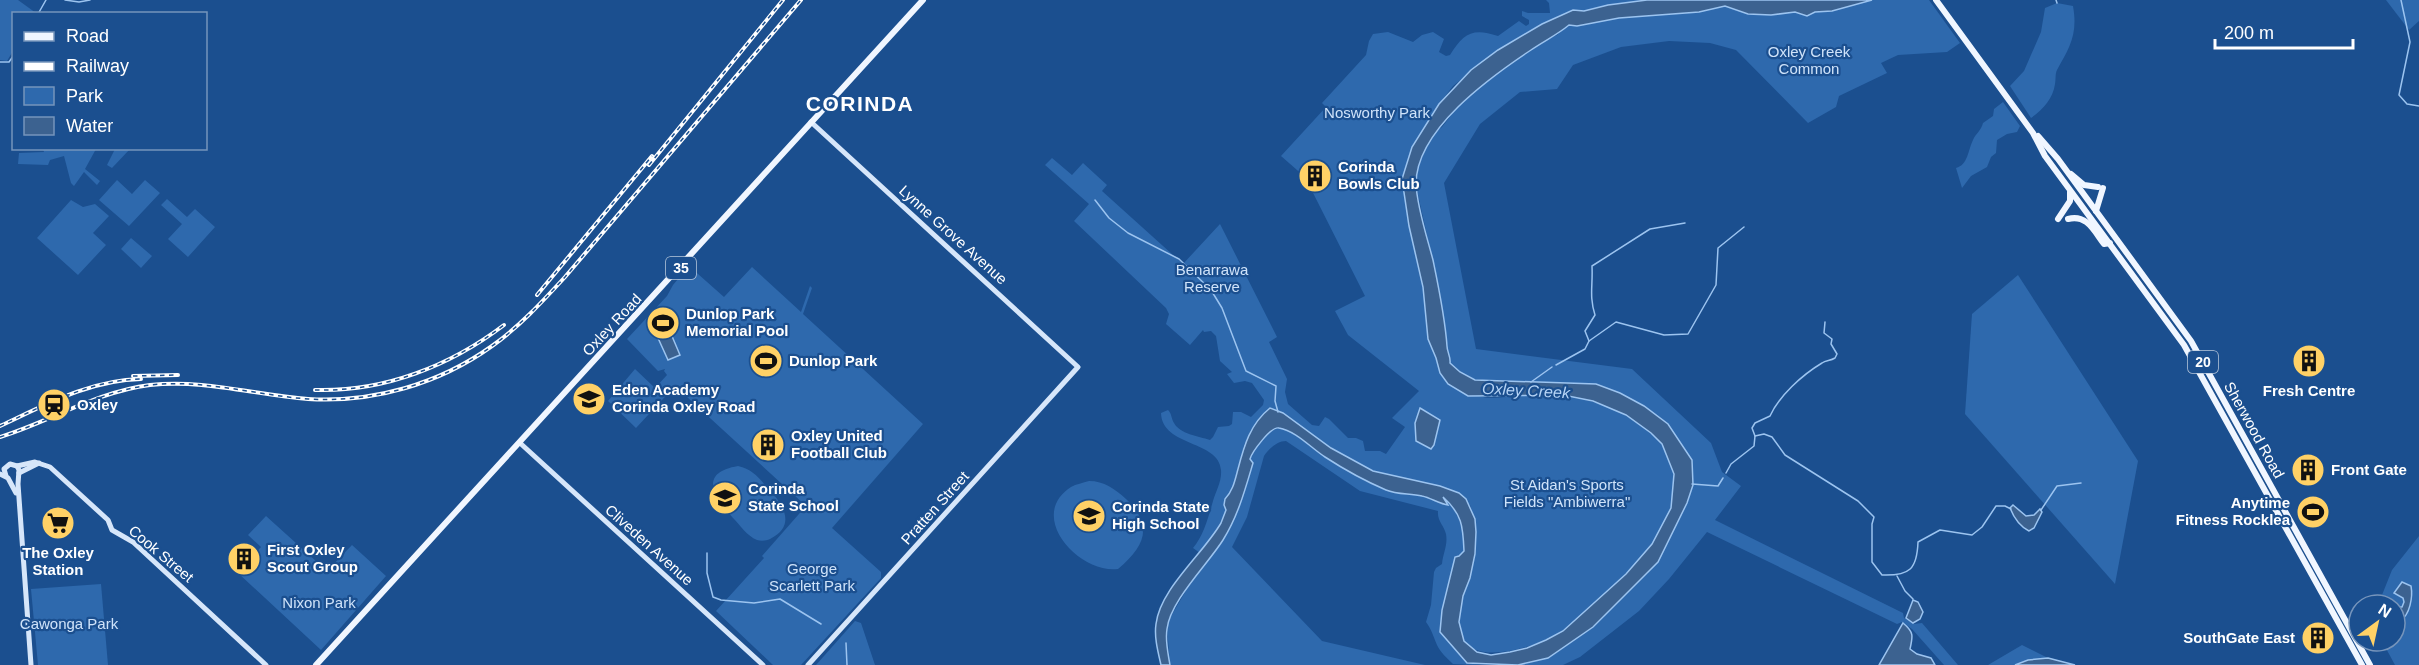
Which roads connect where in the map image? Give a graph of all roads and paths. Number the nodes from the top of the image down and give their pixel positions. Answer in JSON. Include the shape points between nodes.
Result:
{"nodes":[{"id":1,"x":923,"y":0,"type":"edge"},
{"id":2,"x":1936,"y":0,"type":"edge"},
{"id":3,"x":811,"y":122,"type":"junction"},
{"id":4,"x":2032,"y":133,"type":"junction"},
{"id":5,"x":2067,"y":172,"type":"junction"},
{"id":6,"x":2069,"y":189,"type":"junction"},
{"id":7,"x":2096,"y":211,"type":"junction"},
{"id":8,"x":2058,"y":219,"type":"dead end"},
{"id":9,"x":2068,"y":219,"type":"dead end"},
{"id":10,"x":2110,"y":243,"type":"junction"},
{"id":11,"x":1078,"y":367,"type":"joint"},
{"id":12,"x":520,"y":443,"type":"junction"},
{"id":13,"x":40,"y":463,"type":"junction"},
{"id":14,"x":17,"y":466,"type":"junction"},
{"id":15,"x":3,"y":467,"type":"edge"},
{"id":16,"x":19,"y":474,"type":"junction"},
{"id":17,"x":5,"y":476,"type":"edge"},
{"id":18,"x":19,"y":506,"type":"junction"},
{"id":19,"x":31,"y":665,"type":"edge"},
{"id":20,"x":266,"y":665,"type":"edge"},
{"id":21,"x":316,"y":665,"type":"edge"},
{"id":22,"x":763,"y":665,"type":"edge"},
{"id":23,"x":808,"y":665,"type":"edge"},
{"id":24,"x":2362,"y":665,"type":"edge"},
{"id":25,"x":2370,"y":665,"type":"edge"}],
"edges":[{"from":1,"to":3,"type":"main road","name":"Oxley Road","number":"35"},
{"from":2,"to":4,"type":"main road","name":"Sherwood Road","number":"20"},
{"from":3,"to":11,"type":"street","name":"Lynne Grove Avenue"},
{"from":3,"to":12,"type":"main road","name":"Oxley Road","number":"35"},
{"from":4,"to":5,"type":"main road","name":"Sherwood Road","number":"20"},
{"from":4,"to":6,"type":"main road","name":"Sherwood Road","number":"20"},
{"from":5,"to":7,"type":"main road","name":"Sherwood Road","number":"20"},
{"from":5,"to":7,"type":"main road","via":[[2084,185],[2100,187]]},
{"from":6,"to":8,"type":"main road","via":[[2070,201]]},
{"from":6,"to":10,"type":"main road","name":"Sherwood Road","number":"20"},
{"from":7,"to":25,"type":"main road","name":"Sherwood Road","number":"20","via":[[2191,341]]},
{"from":9,"to":10,"type":"main road","via":[[2078,217],[2087,221],[2104,244]]},
{"from":10,"to":24,"type":"main road","name":"Sherwood Road","number":"20","via":[[2184,345]]},
{"from":11,"to":23,"type":"street","name":"Pratten Street"},
{"from":12,"to":21,"type":"main road","name":"Oxley Road","number":"35"},
{"from":12,"to":22,"type":"street","name":"Cliveden Avenue"},
{"from":13,"to":14,"type":"street"},
{"from":13,"to":16,"type":"street"},
{"from":13,"to":20,"type":"street","name":"Cook Street","via":[[54,470],[108,520],[112,530],[125,536]]},
{"from":14,"to":15,"type":"street"},
{"from":14,"to":16,"type":"street"},
{"from":15,"to":17,"type":"street"},
{"from":16,"to":17,"type":"street","via":[[13,479]]},
{"from":16,"to":18,"type":"street"},
{"from":17,"to":18,"type":"street","via":[[15,488]]},
{"from":18,"to":19,"type":"street"}]}
